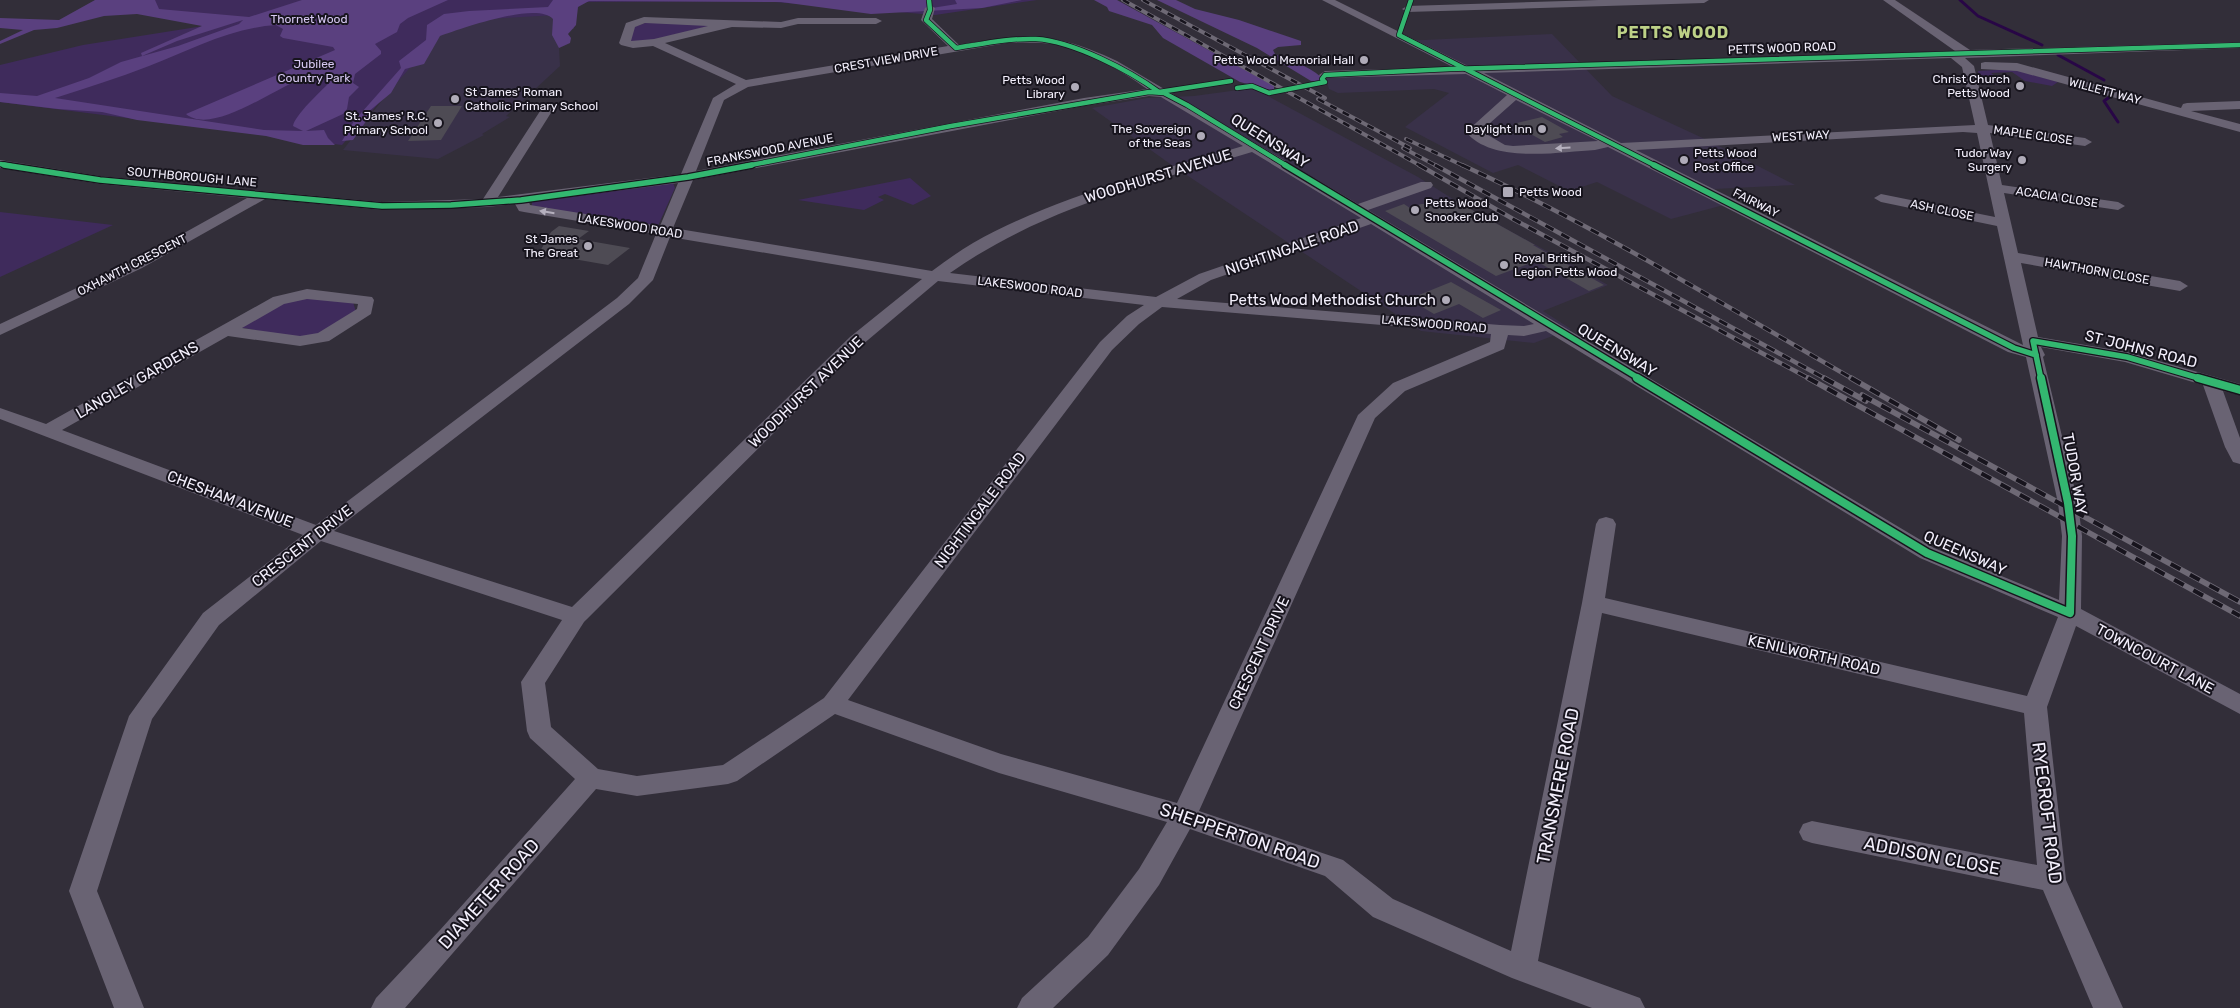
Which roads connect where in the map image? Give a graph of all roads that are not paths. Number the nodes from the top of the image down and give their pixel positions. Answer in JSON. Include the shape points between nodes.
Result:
{"nodes":[{"id":1,"x":1326,"y":0,"type":"edge"},
{"id":2,"x":1704,"y":0,"type":"edge"},
{"id":3,"x":1888,"y":0,"type":"edge"},
{"id":4,"x":1409,"y":4,"type":"edge"},
{"id":5,"x":930,"y":8,"type":"dead end"},
{"id":6,"x":876,"y":21,"type":"dead end"},
{"id":7,"x":732,"y":24,"type":"junction"},
{"id":8,"x":1400,"y":35,"type":"junction"},
{"id":9,"x":654,"y":42,"type":"junction"},
{"id":10,"x":2240,"y":45,"type":"edge"},
{"id":11,"x":956,"y":48,"type":"junction"},
{"id":12,"x":1962,"y":58,"type":"junction"},
{"id":13,"x":1468,"y":69,"type":"junction"},
{"id":14,"x":1325,"y":75,"type":"dead end"},
{"id":15,"x":745,"y":84,"type":"junction"},
{"id":16,"x":1159,"y":92,"type":"junction"},
{"id":17,"x":1516,"y":95,"type":"junction"},
{"id":18,"x":2240,"y":105,"type":"edge"},
{"id":19,"x":548,"y":108,"type":"dead end"},
{"id":20,"x":2178,"y":110,"type":"junction"},
{"id":21,"x":1982,"y":128,"type":"junction"},
{"id":22,"x":2240,"y":128,"type":"edge"},
{"id":23,"x":2085,"y":142,"type":"dead end"},
{"id":24,"x":1616,"y":144,"type":"junction"},
{"id":25,"x":1254,"y":147,"type":"junction"},
{"id":26,"x":0,"y":164,"type":"edge"},
{"id":27,"x":688,"y":177,"type":"junction"},
{"id":28,"x":1426,"y":185,"type":"dead end"},
{"id":29,"x":1996,"y":188,"type":"junction"},
{"id":30,"x":262,"y":195,"type":"junction"},
{"id":31,"x":1881,"y":198,"type":"dead end"},
{"id":32,"x":521,"y":200,"type":"junction"},
{"id":33,"x":487,"y":203,"type":"junction"},
{"id":34,"x":382,"y":206,"type":"joint"},
{"id":35,"x":2118,"y":206,"type":"dead end"},
{"id":36,"x":1357,"y":209,"type":"junction"},
{"id":37,"x":1374,"y":219,"type":"junction"},
{"id":38,"x":2004,"y":223,"type":"junction"},
{"id":39,"x":664,"y":232,"type":"junction"},
{"id":40,"x":2014,"y":257,"type":"junction"},
{"id":41,"x":936,"y":276,"type":"junction"},
{"id":42,"x":2180,"y":286,"type":"dead end"},
{"id":43,"x":1159,"y":302,"type":"junction"},
{"id":44,"x":1549,"y":325,"type":"junction"},
{"id":45,"x":0,"y":330,"type":"edge"},
{"id":46,"x":225,"y":330,"type":"junction"},
{"id":47,"x":1500,"y":330,"type":"junction"},
{"id":48,"x":2034,"y":348,"type":"junction"},
{"id":49,"x":2210,"y":380,"type":"junction"},
{"id":50,"x":2240,"y":390,"type":"edge"},
{"id":51,"x":2,"y":415,"type":"edge"},
{"id":52,"x":49,"y":430,"type":"junction"},
{"id":53,"x":2240,"y":458,"type":"edge"},
{"id":54,"x":1606,"y":524,"type":"dead end"},
{"id":55,"x":318,"y":532,"type":"junction"},
{"id":56,"x":1593,"y":603,"type":"junction"},
{"id":57,"x":2070,"y":613,"type":"junction"},
{"id":58,"x":576,"y":616,"type":"junction"},
{"id":59,"x":832,"y":704,"type":"junction"},
{"id":60,"x":2240,"y":705,"type":"edge"},
{"id":61,"x":2035,"y":706,"type":"junction"},
{"id":62,"x":591,"y":778,"type":"junction"},
{"id":63,"x":1184,"y":816,"type":"junction"},
{"id":64,"x":1812,"y":832,"type":"dead end"},
{"id":65,"x":2052,"y":880,"type":"junction"},
{"id":66,"x":1522,"y":968,"type":"junction"},
{"id":67,"x":129,"y":1008,"type":"edge"},
{"id":68,"x":386,"y":1008,"type":"edge"},
{"id":69,"x":1032,"y":1008,"type":"edge"},
{"id":70,"x":1630,"y":1008,"type":"edge"},
{"id":71,"x":2108,"y":1008,"type":"edge"}],
"edges":[{"from":1,"to":8,"type":"street","name":"FAIRWAY"},
{"from":2,"to":4,"type":"street"},
{"from":3,"to":12,"type":"street"},
{"from":4,"to":8,"type":"street"},
{"from":5,"to":11,"type":"street","via":[[926,20]]},
{"from":6,"to":7,"type":"street"},
{"from":7,"to":9,"type":"street"},
{"from":7,"to":9,"type":"street","via":[[644,20],[630,25],[625,42]]},
{"from":8,"to":13,"type":"street","name":"FAIRWAY"},
{"from":9,"to":15,"type":"street"},
{"from":10,"to":12,"type":"street","name":"PETTS WOOD ROAD"},
{"from":11,"to":15,"type":"street","name":"CREST VIEW DRIVE"},
{"from":11,"to":16,"type":"street","name":"CREST VIEW DRIVE","via":[[1008,40],[1037,39],[1061,43],[1135,75]]},
{"from":12,"to":13,"type":"street","name":"PETTS WOOD ROAD"},
{"from":12,"to":20,"type":"street","name":"WILLETT WAY","via":[[2017,67]]},
{"from":12,"to":21,"type":"street","name":"TUDOR WAY"},
{"from":13,"to":14,"type":"street","name":"PETTS WOOD ROAD"},
{"from":13,"to":17,"type":"street","name":"FAIRWAY"},
{"from":15,"to":27,"type":"street","name":"CREST VIEW DRIVE","via":[[719,98]]},
{"from":16,"to":25,"type":"street","name":"QUEENSWAY","via":[[1172,96]]},
{"from":16,"to":27,"type":"street","name":"FRANKSWOOD AVENUE","via":[[1057,107]]},
{"from":17,"to":24,"type":"street","name":"FAIRWAY"},
{"from":24,"to":17,"type":"street","name":"WEST WAY","one_way":true,"via":[[1513,150],[1501,148],[1474,133],[1474,129],[1506,99]]},
{"from":18,"to":20,"type":"street"},
{"from":19,"to":33,"type":"street"},
{"from":20,"to":22,"type":"street","name":"WILLETT WAY"},
{"from":21,"to":23,"type":"street","name":"MAPLE CLOSE"},
{"from":21,"to":24,"type":"street","name":"WEST WAY"},
{"from":21,"to":29,"type":"street","name":"TUDOR WAY"},
{"from":24,"to":48,"type":"street","name":"FAIRWAY","via":[[2014,348]]},
{"from":25,"to":36,"type":"street","name":"QUEENSWAY"},
{"from":25,"to":41,"type":"street","name":"WOODHURST AVENUE","via":[[1063,206],[978,246]]},
{"from":26,"to":30,"type":"street","name":"SOUTHBOROUGH LANE","via":[[100,180]]},
{"from":27,"to":32,"type":"street","name":"FRANKSWOOD AVENUE"},
{"from":27,"to":39,"type":"street","name":"CRESCENT DRIVE"},
{"from":28,"to":36,"type":"street"},
{"from":29,"to":35,"type":"street","name":"ACACIA CLOSE"},
{"from":29,"to":38,"type":"street","name":"TUDOR WAY"},
{"from":30,"to":34,"type":"street","name":"SOUTHBOROUGH LANE"},
{"from":30,"to":45,"type":"street","name":"OXHAWTH CRESCENT","via":[[137,265]]},
{"from":31,"to":38,"type":"street","name":"ASH CLOSE"},
{"from":32,"to":33,"type":"street","name":"FRANKSWOOD AVENUE"},
{"from":39,"to":32,"type":"street","name":"LAKESWOOD ROAD","one_way":true,"via":[[524,208]]},
{"from":33,"to":34,"type":"street","name":"FRANKSWOOD AVENUE"},
{"from":36,"to":37,"type":"street","name":"QUEENSWAY"},
{"from":37,"to":43,"type":"street","name":"NIGHTINGALE ROAD","via":[[1205,277]]},
{"from":37,"to":44,"type":"street","name":"QUEENSWAY"},
{"from":38,"to":40,"type":"street","name":"TUDOR WAY"},
{"from":39,"to":41,"type":"street","name":"LAKESWOOD ROAD"},
{"from":39,"to":55,"type":"street","name":"CRESCENT DRIVE","via":[[645,280],[623,301]]},
{"from":40,"to":42,"type":"street","name":"HAWTHORN CLOSE"},
{"from":40,"to":48,"type":"street","name":"TUDOR WAY"},
{"from":41,"to":43,"type":"street","name":"LAKESWOOD ROAD"},
{"from":41,"to":58,"type":"street","name":"WOODHURST AVENUE","via":[[856,341]]},
{"from":43,"to":47,"type":"street","name":"LAKESWOOD ROAD"},
{"from":43,"to":59,"type":"street","name":"NIGHTINGALE ROAD","via":[[1133,320],[1106,346]]},
{"from":44,"to":47,"type":"street","name":"LAKESWOOD ROAD","via":[[1524,331]]},
{"from":44,"to":57,"type":"street","name":"QUEENSWAY","via":[[1927,553]]},
{"from":46,"to":46,"type":"street","name":"LANGLEY GARDENS","via":[[279,300],[307,294],[366,300],[365,312],[324,337],[300,341]]},
{"from":46,"to":52,"type":"street","name":"LANGLEY GARDENS"},
{"from":47,"to":63,"type":"street","name":"CRESCENT DRIVE","via":[[1498,344],[1399,387],[1366,416]]},
{"from":48,"to":49,"type":"street","name":"ST JOHNS ROAD","via":[[2127,356]]},
{"from":48,"to":57,"type":"street","name":"TUDOR WAY","via":[[2068,503],[2072,536]]},
{"from":49,"to":50,"type":"street","name":"ST JOHNS ROAD"},
{"from":49,"to":53,"type":"street"},
{"from":51,"to":52,"type":"street","name":"CHESHAM AVENUE"},
{"from":52,"to":55,"type":"street","name":"CHESHAM AVENUE"},
{"from":54,"to":56,"type":"street","name":"TRANSMERE ROAD"},
{"from":55,"to":58,"type":"street","name":"CHESHAM AVENUE"},
{"from":55,"to":67,"type":"street","name":"CRESCENT DRIVE","via":[[211,619],[140,716],[83,891]]},
{"from":56,"to":61,"type":"street","name":"KENILWORTH ROAD"},
{"from":56,"to":66,"type":"street","name":"TRANSMERE ROAD"},
{"from":57,"to":60,"type":"street","name":"TOWNCOURT LANE"},
{"from":57,"to":61,"type":"street","name":"RYECROFT ROAD"},
{"from":58,"to":62,"type":"street","name":"WOODHURST AVENUE","via":[[533,682],[539,731]]},
{"from":59,"to":62,"type":"street","name":"NIGHTINGALE ROAD","via":[[728,774],[637,786]]},
{"from":59,"to":63,"type":"street","name":"SHEPPERTON ROAD","via":[[999,763]]},
{"from":61,"to":65,"type":"street","name":"RYECROFT ROAD"},
{"from":62,"to":68,"type":"street","name":"DIAMETER ROAD","via":[[450,940]]},
{"from":63,"to":66,"type":"street","name":"SHEPPERTON ROAD","via":[[1334,868],[1383,908]]},
{"from":63,"to":69,"type":"street","name":"CRESCENT DRIVE","via":[[1149,878],[1098,946]]},
{"from":64,"to":65,"type":"street","name":"ADDISON CLOSE"},
{"from":65,"to":71,"type":"street","name":"RYECROFT ROAD"},
{"from":66,"to":70,"type":"street","name":"SHEPPERTON ROAD"}]}
